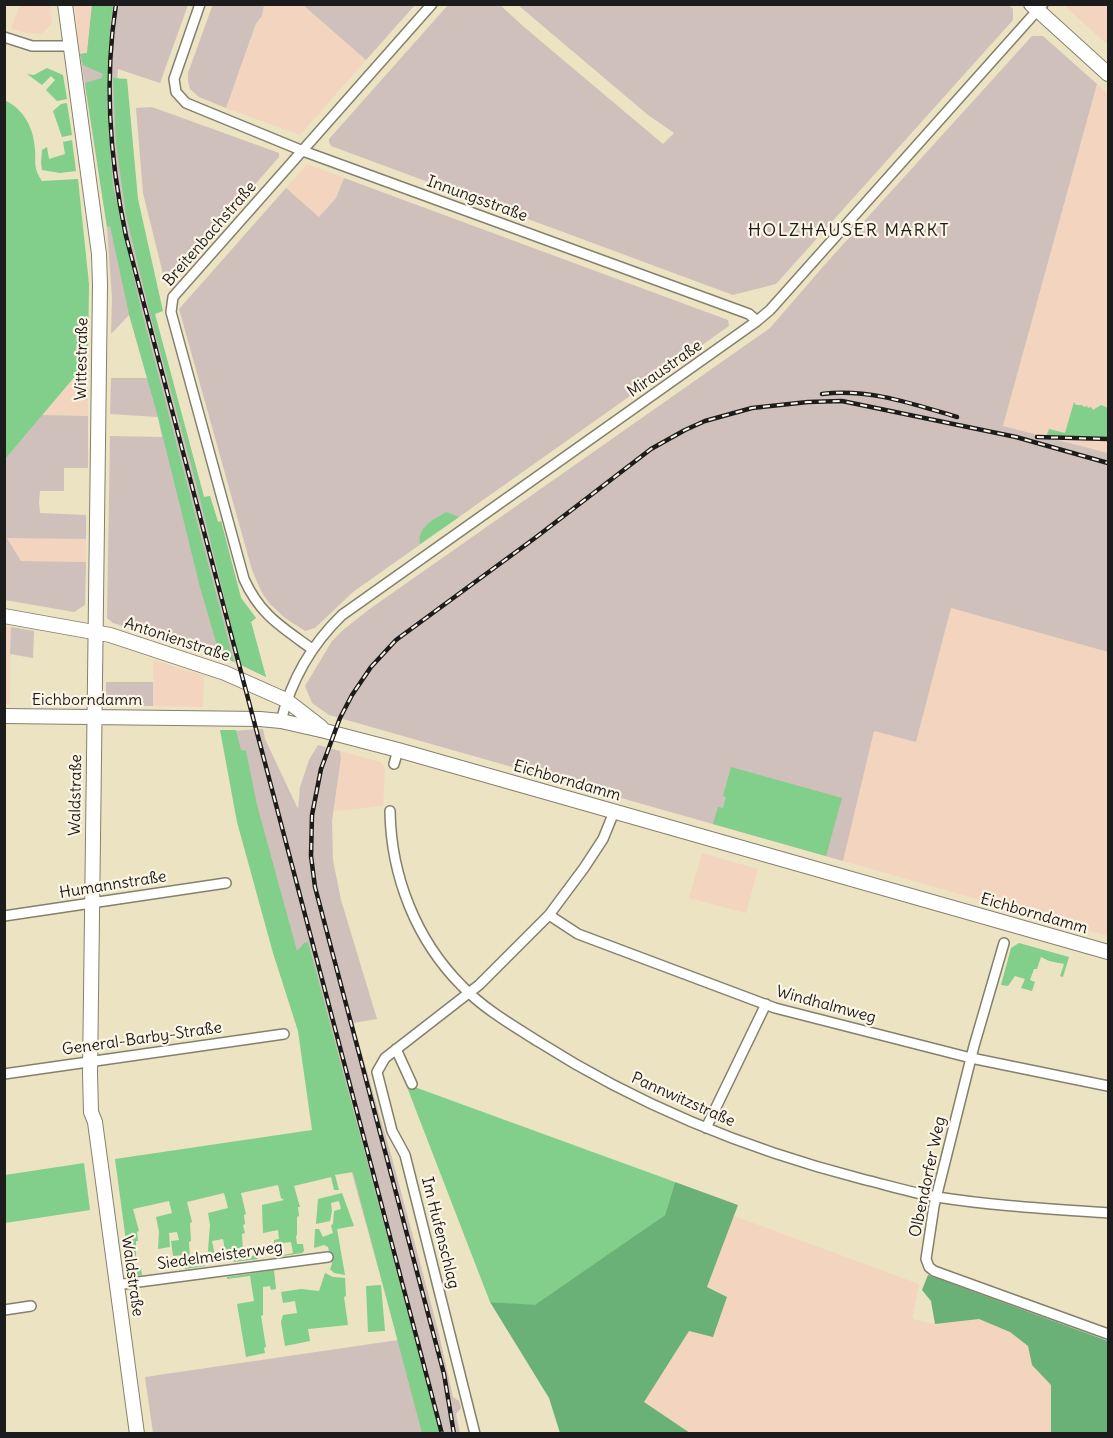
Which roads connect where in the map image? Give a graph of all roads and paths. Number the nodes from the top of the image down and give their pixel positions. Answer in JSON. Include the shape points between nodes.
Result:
{"nodes":[{"id":1,"x":64,"y":4,"type":"edge"},
{"id":2,"x":200,"y":4,"type":"edge"},
{"id":3,"x":432,"y":4,"type":"edge"},
{"id":4,"x":1038,"y":7,"type":"edge"},
{"id":5,"x":4,"y":37,"type":"edge"},
{"id":6,"x":70,"y":46,"type":"junction"},
{"id":7,"x":1108,"y":74,"type":"edge"},
{"id":8,"x":303,"y":151,"type":"junction"},
{"id":9,"x":757,"y":321,"type":"junction"},
{"id":10,"x":4,"y":616,"type":"edge"},
{"id":11,"x":94,"y":632,"type":"junction"},
{"id":12,"x":312,"y":649,"type":"junction"},
{"id":13,"x":286,"y":700,"type":"junction"},
{"id":14,"x":4,"y":716,"type":"edge"},
{"id":15,"x":93,"y":717,"type":"junction"},
{"id":16,"x":281,"y":721,"type":"junction"},
{"id":17,"x":325,"y":731,"type":"junction"},
{"id":18,"x":390,"y":811,"type":"dead end"},
{"id":19,"x":614,"y":812,"type":"junction"},
{"id":20,"x":226,"y":883,"type":"dead end"},
{"id":21,"x":91,"y":903,"type":"junction"},
{"id":22,"x":549,"y":915,"type":"junction"},
{"id":23,"x":4,"y":916,"type":"edge"},
{"id":24,"x":1004,"y":943,"type":"dead end"},
{"id":25,"x":1108,"y":952,"type":"edge"},
{"id":26,"x":469,"y":993,"type":"junction"},
{"id":27,"x":766,"y":1004,"type":"junction"},
{"id":28,"x":284,"y":1034,"type":"dead end"},
{"id":29,"x":396,"y":1049,"type":"junction"},
{"id":30,"x":971,"y":1058,"type":"junction"},
{"id":31,"x":93,"y":1061,"type":"junction"},
{"id":32,"x":4,"y":1074,"type":"edge"},
{"id":33,"x":412,"y":1084,"type":"dead end"},
{"id":34,"x":1108,"y":1086,"type":"edge"},
{"id":35,"x":706,"y":1128,"type":"junction"},
{"id":36,"x":936,"y":1197,"type":"junction"},
{"id":37,"x":1108,"y":1213,"type":"edge"},
{"id":38,"x":328,"y":1257,"type":"dead end"},
{"id":39,"x":116,"y":1285,"type":"junction"},
{"id":40,"x":31,"y":1306,"type":"dead end"},
{"id":41,"x":4,"y":1310,"type":"edge"},
{"id":42,"x":1108,"y":1334,"type":"edge"},
{"id":43,"x":137,"y":1434,"type":"edge"},
{"id":44,"x":475,"y":1434,"type":"edge"}],
"edges":[{"from":1,"to":6,"type":"main road","name":"Wittestraße"},
{"from":2,"to":8,"type":"street","name":"Innungsstraße","via":[[174,78],[176,92],[186,103]]},
{"from":3,"to":8,"type":"street","name":"Breitenbachstraße"},
{"from":4,"to":7,"type":"main road"},
{"from":4,"to":9,"type":"street","name":"Miraustraße","via":[[841,232]]},
{"from":5,"to":6,"type":"street","via":[[32,46]]},
{"from":6,"to":11,"type":"main road","name":"Wittestraße","via":[[99,254]]},
{"from":8,"to":9,"type":"street","name":"Innungsstraße","via":[[749,314]]},
{"from":8,"to":12,"type":"street","name":"Breitenbachstraße","via":[[173,297],[170,308],[244,579],[268,617]]},
{"from":9,"to":12,"type":"street","name":"Miraustraße","via":[[369,594],[342,615]]},
{"from":10,"to":11,"type":"main road","name":"Antonienstraße"},
{"from":11,"to":13,"type":"main road","name":"Antonienstraße","via":[[225,673]]},
{"from":11,"to":15,"type":"main road","name":"Wittestraße"},
{"from":12,"to":13,"type":"street","name":"Miraustraße"},
{"from":13,"to":16,"type":"street","name":"Miraustraße"},
{"from":13,"to":17,"type":"main road","name":"Antonienstraße"},
{"from":14,"to":15,"type":"main road","name":"Eichborndamm"},
{"from":15,"to":16,"type":"main road","name":"Eichborndamm"},
{"from":15,"to":21,"type":"main road","name":"Waldstraße"},
{"from":16,"to":17,"type":"main road","name":"Eichborndamm"},
{"from":17,"to":19,"type":"main road","name":"Eichborndamm","via":[[396,757]]},
{"from":18,"to":26,"type":"street","name":"Pannwitzstraße","via":[[397,867],[412,913],[435,954]]},
{"from":19,"to":22,"type":"street","name":"Im Hufenschlag","via":[[591,858]]},
{"from":19,"to":25,"type":"main road","name":"Eichborndamm"},
{"from":20,"to":21,"type":"street","name":"Humannstraße"},
{"from":21,"to":23,"type":"street","name":"Humannstraße"},
{"from":21,"to":31,"type":"main road","name":"Waldstraße","via":[[92,981],[96,996]]},
{"from":22,"to":26,"type":"street","name":"Im Hufenschlag"},
{"from":22,"to":27,"type":"street","name":"Windhalmweg","via":[[578,934]]},
{"from":24,"to":30,"type":"street","name":"Olbendorfer Weg"},
{"from":26,"to":29,"type":"street","name":"Im Hufenschlag"},
{"from":26,"to":35,"type":"street","name":"Pannwitzstraße","via":[[570,1062]]},
{"from":27,"to":30,"type":"street","name":"Windhalmweg"},
{"from":27,"to":35,"type":"street"},
{"from":28,"to":31,"type":"street","name":"General-Barby-Straße"},
{"from":29,"to":33,"type":"street"},
{"from":29,"to":44,"type":"street","name":"Im Hufenschlag","via":[[377,1072],[392,1131],[405,1155]]},
{"from":30,"to":34,"type":"street","name":"Windhalmweg"},
{"from":30,"to":36,"type":"street","name":"Olbendorfer Weg"},
{"from":31,"to":32,"type":"street","name":"General-Barby-Straße"},
{"from":31,"to":39,"type":"main road","name":"Waldstraße","via":[[95,1122]]},
{"from":35,"to":36,"type":"street","name":"Pannwitzstraße","via":[[830,1171]]},
{"from":36,"to":37,"type":"street","name":"Pannwitzstraße"},
{"from":36,"to":42,"type":"street","name":"Olbendorfer Weg","via":[[926,1259],[934,1271]]},
{"from":38,"to":39,"type":"street","name":"Siedelmeisterweg"},
{"from":39,"to":43,"type":"main road","name":"Waldstraße"},
{"from":40,"to":41,"type":"street"}]}
